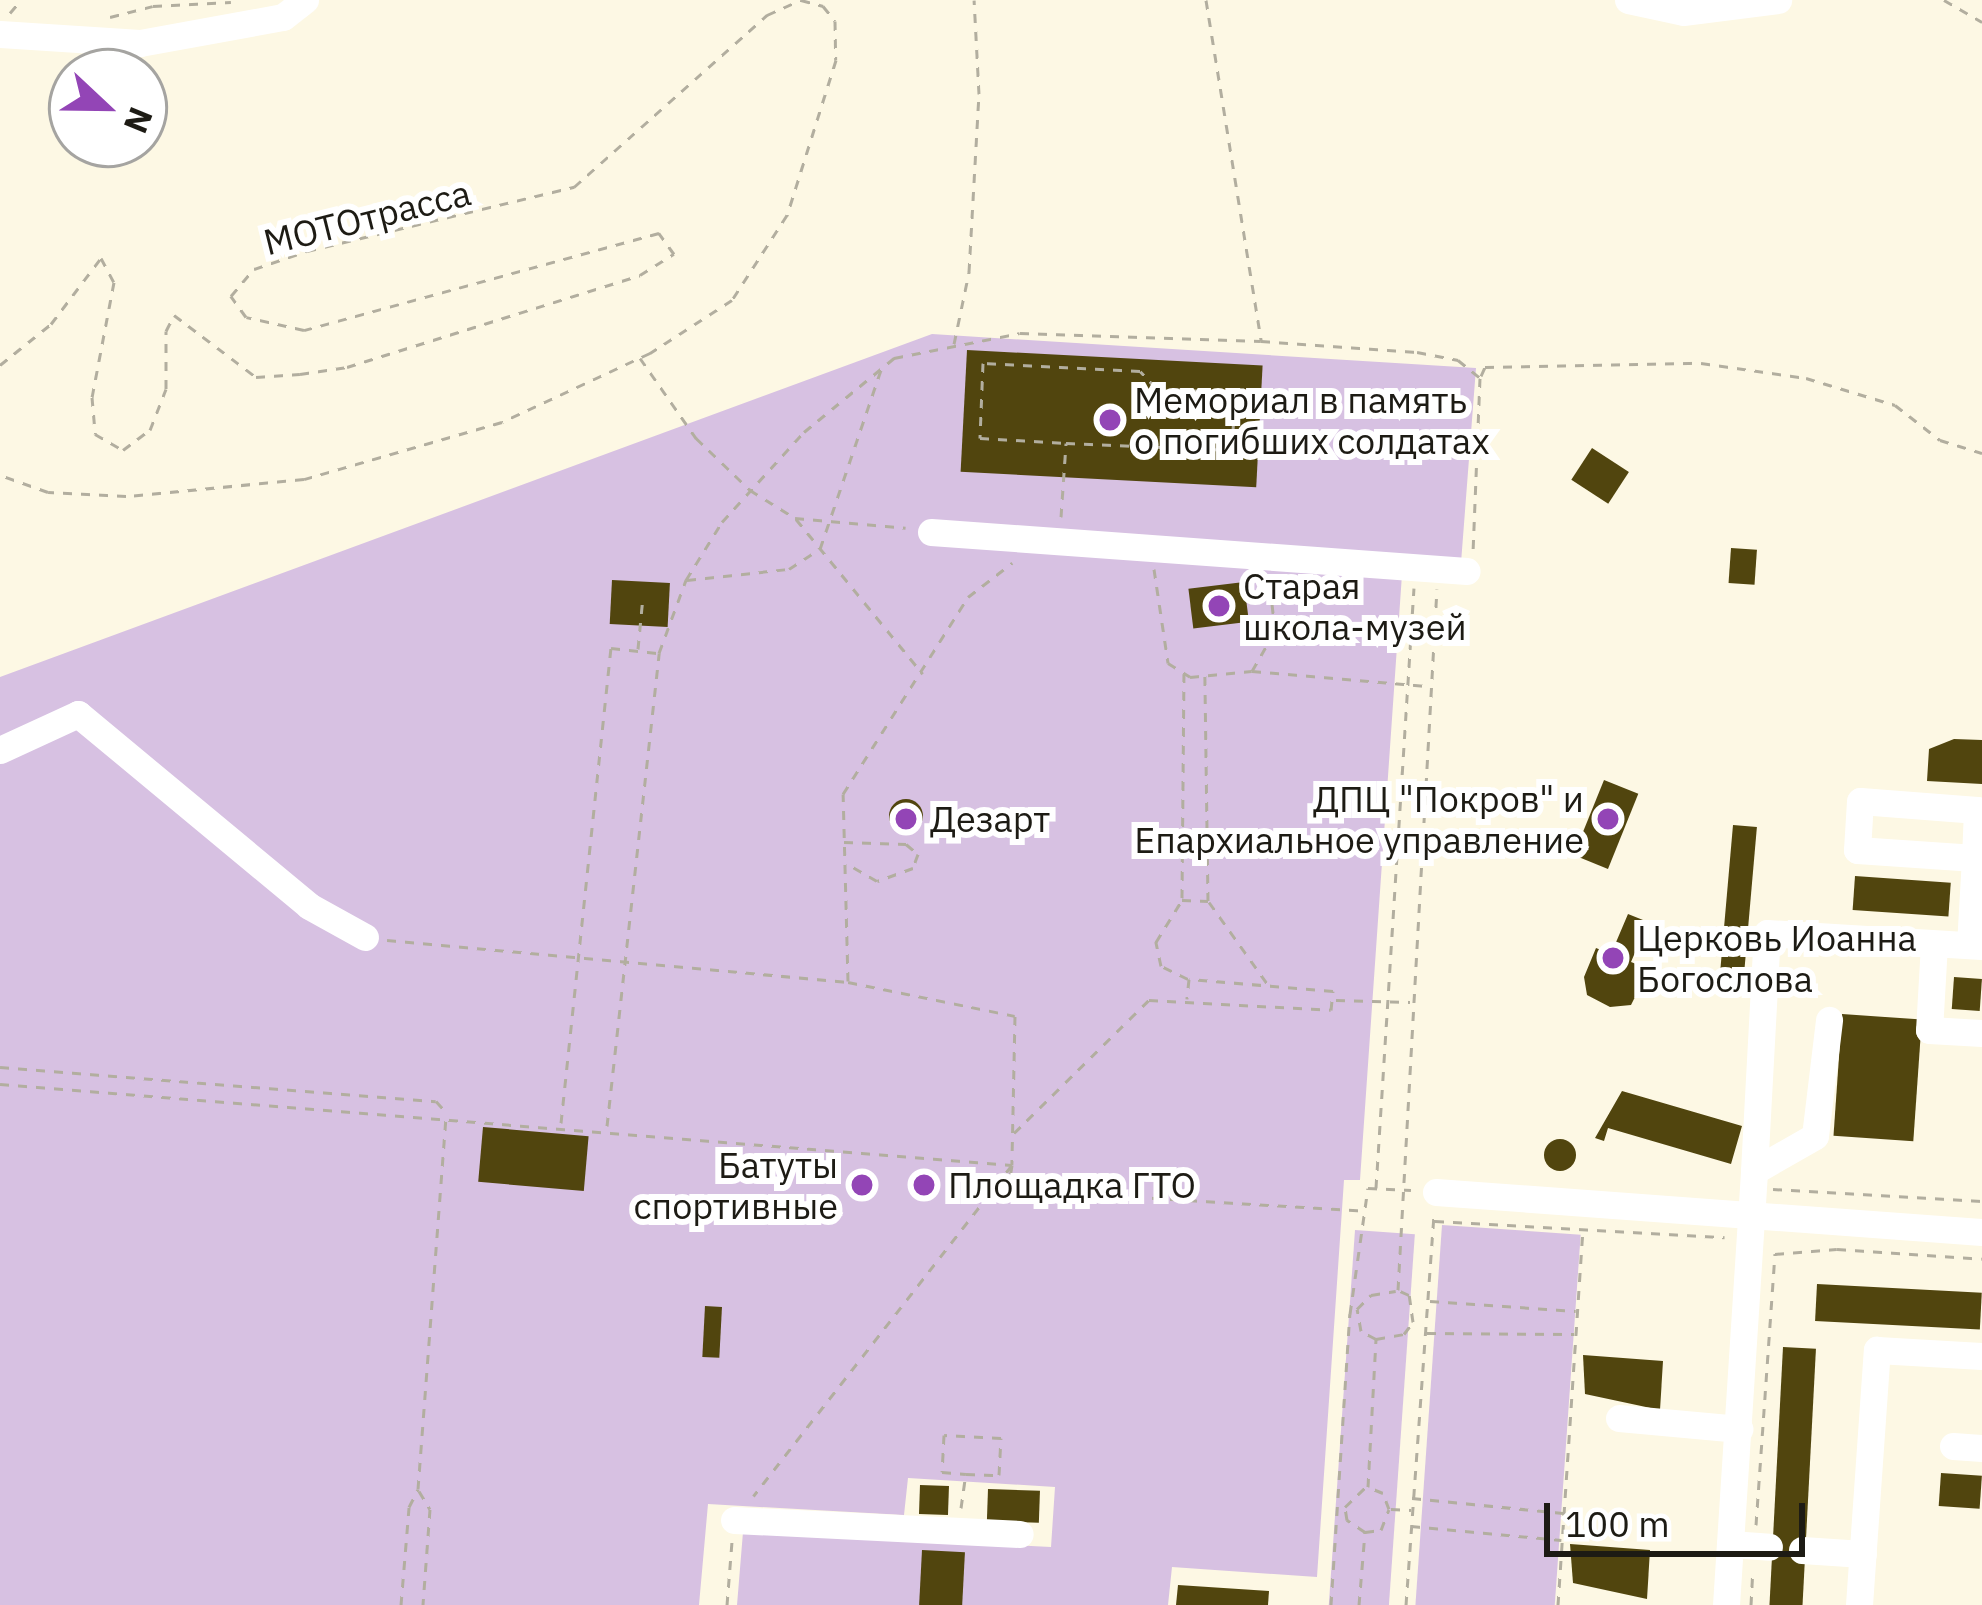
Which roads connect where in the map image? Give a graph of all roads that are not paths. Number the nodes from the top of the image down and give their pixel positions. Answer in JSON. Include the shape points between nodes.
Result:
{"nodes":[{"id":1,"x":305,"y":0,"type":"edge"},
{"id":2,"x":1628,"y":0,"type":"edge"},
{"id":3,"x":1778,"y":0,"type":"edge"},
{"id":4,"x":0,"y":34,"type":"edge"},
{"id":5,"x":932,"y":532,"type":"road end"},
{"id":6,"x":1441,"y":569,"type":"road end"},
{"id":7,"x":0,"y":750,"type":"edge"},
{"id":8,"x":1975,"y":858,"type":"dead end"},
{"id":9,"x":364,"y":937,"type":"road end"},
{"id":10,"x":1934,"y":944,"type":"junction"},
{"id":11,"x":1976,"y":946,"type":"edge"},
{"id":12,"x":1829,"y":1020,"type":"dead end"},
{"id":13,"x":1982,"y":1033,"type":"edge"},
{"id":14,"x":1436,"y":1192,"type":"road end"},
{"id":15,"x":1753,"y":1203,"type":"junction"},
{"id":16,"x":1982,"y":1232,"type":"edge"},
{"id":17,"x":1982,"y":1356,"type":"edge"},
{"id":18,"x":1619,"y":1418,"type":"dead end"},
{"id":19,"x":1738,"y":1429,"type":"junction"},
{"id":20,"x":1952,"y":1446,"type":"dead end"},
{"id":21,"x":1982,"y":1448,"type":"edge"},
{"id":22,"x":734,"y":1520,"type":"road end"},
{"id":23,"x":1020,"y":1534,"type":"dead end"},
{"id":24,"x":1802,"y":1550,"type":"dead end"},
{"id":25,"x":1863,"y":1554,"type":"junction"},
{"id":26,"x":1726,"y":1605,"type":"edge"},
{"id":27,"x":1859,"y":1605,"type":"edge"}],
"edges":[{"from":1,"to":4,"type":"street","via":[[283,17],[140,43]]},
{"from":2,"to":3,"type":"street","via":[[1683,12]]},
{"from":5,"to":6,"type":"street"},
{"from":7,"to":9,"type":"street","via":[[78,714],[309,906]]},
{"from":8,"to":11,"type":"street"},
{"from":10,"to":11,"type":"street"},
{"from":10,"to":13,"type":"street","via":[[1929,1030]]},
{"from":10,"to":15,"type":"street","via":[[1767,933]]},
{"from":12,"to":15,"type":"street","via":[[1816,1136]]},
{"from":14,"to":15,"type":"street"},
{"from":15,"to":16,"type":"street"},
{"from":15,"to":19,"type":"street"},
{"from":17,"to":25,"type":"street","via":[[1876,1351]]},
{"from":18,"to":19,"type":"street"},
{"from":19,"to":26,"type":"street","via":[[1751,1546]]},
{"from":20,"to":21,"type":"street"},
{"from":22,"to":23,"type":"street"},
{"from":24,"to":25,"type":"street"},
{"from":25,"to":27,"type":"street"}]}
